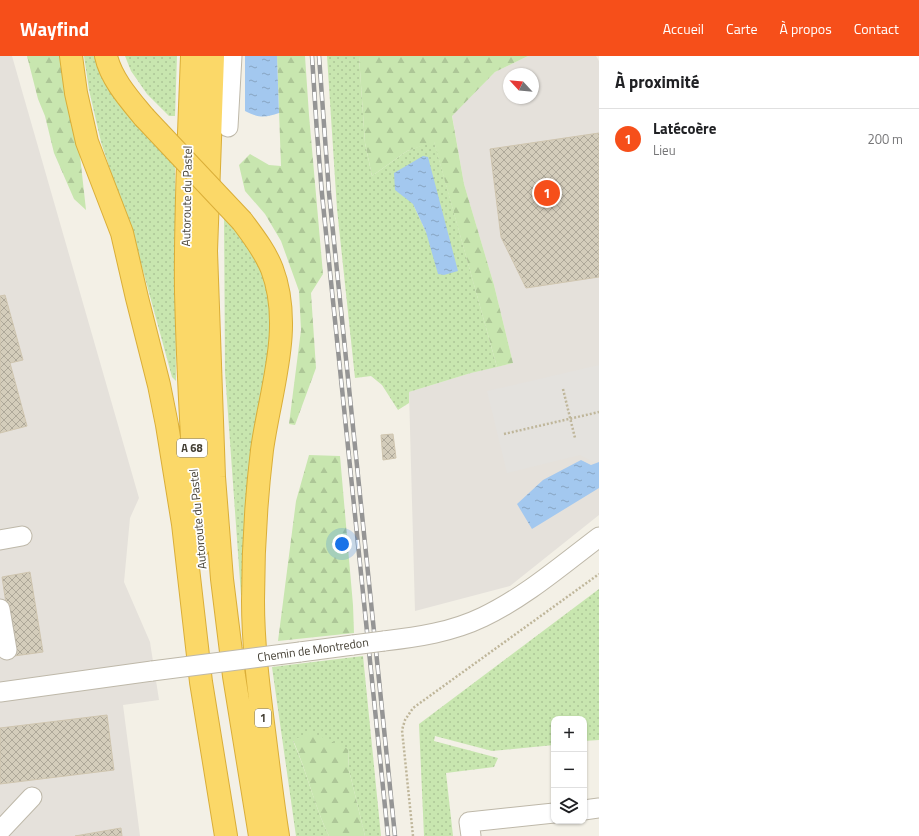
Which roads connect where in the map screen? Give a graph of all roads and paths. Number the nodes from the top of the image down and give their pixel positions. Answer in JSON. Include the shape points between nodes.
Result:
{"nodes":[{"id":1,"x":71,"y":56,"type":"edge"},
{"id":2,"x":106,"y":56,"type":"edge"},
{"id":3,"x":192,"y":56,"type":"edge"},
{"id":4,"x":213,"y":56,"type":"edge"},
{"id":5,"x":232,"y":56,"type":"edge"},
{"id":6,"x":211,"y":102,"type":"junction"},
{"id":7,"x":563,"y":389,"type":"dead end"},
{"id":8,"x":599,"y":412,"type":"edge"},
{"id":9,"x":571,"y":419,"type":"junction"},
{"id":10,"x":504,"y":434,"type":"dead end"},
{"id":11,"x":576,"y":438,"type":"dead end"},
{"id":12,"x":22,"y":536,"type":"dead end"},
{"id":13,"x":599,"y":537,"type":"edge"},
{"id":14,"x":0,"y":540,"type":"edge"},
{"id":15,"x":599,"y":574,"type":"edge"},
{"id":16,"x":0,"y":609,"type":"edge"},
{"id":17,"x":7,"y":650,"type":"dead end"},
{"id":18,"x":0,"y":692,"type":"edge"},
{"id":19,"x":32,"y":797,"type":"dead end"},
{"id":20,"x":599,"y":808,"type":"edge"},
{"id":21,"x":587,"y":810,"type":"edge"},
{"id":22,"x":551,"y":813,"type":"edge"},
{"id":23,"x":0,"y":832,"type":"edge"},
{"id":24,"x":226,"y":836,"type":"edge"},
{"id":25,"x":241,"y":836,"type":"edge"},
{"id":26,"x":260,"y":836,"type":"edge"},
{"id":27,"x":278,"y":836,"type":"edge"},
{"id":28,"x":413,"y":836,"type":"edge"},
{"id":29,"x":471,"y":836,"type":"edge"}],
"edges":[{"from":1,"to":24,"type":"highway","via":[[87,142],[122,233],[166,418],[201,682]]},
{"from":2,"to":27,"type":"highway","number":"1","bridge":true,"via":[[117,81],[144,117],[242,221],[259,244],[272,269],[278,290],[278,363],[263,448],[254,538],[253,602],[256,666]]},
{"from":3,"to":25,"type":"highway","name":"Autoroute du Pastel","number":"A 68","via":[[186,283],[191,425],[199,552],[214,670]]},
{"from":4,"to":6,"type":"highway","name":"Autoroute du Pastel","number":"A 68"},
{"from":5,"to":6,"type":"street","via":[[228,127]]},
{"from":6,"to":26,"type":"highway","name":"Autoroute du Pastel","number":"A 68","via":[[206,251],[214,477],[222,579],[234,676]]},
{"from":7,"to":9,"type":"path"},
{"from":8,"to":9,"type":"path"},
{"from":9,"to":10,"type":"path"},
{"from":9,"to":11,"type":"path"},
{"from":12,"to":14,"type":"street"},
{"from":13,"to":18,"type":"street","name":"Chemin de Montredon","bridge":true,"via":[[509,602],[482,617],[424,636]]},
{"from":15,"to":28,"type":"path","via":[[413,708],[402,730]]},
{"from":16,"to":17,"type":"street"},
{"from":19,"to":23,"type":"street"},
{"from":20,"to":21,"type":"street"},
{"from":22,"to":29,"type":"street","via":[[469,822]]}]}
